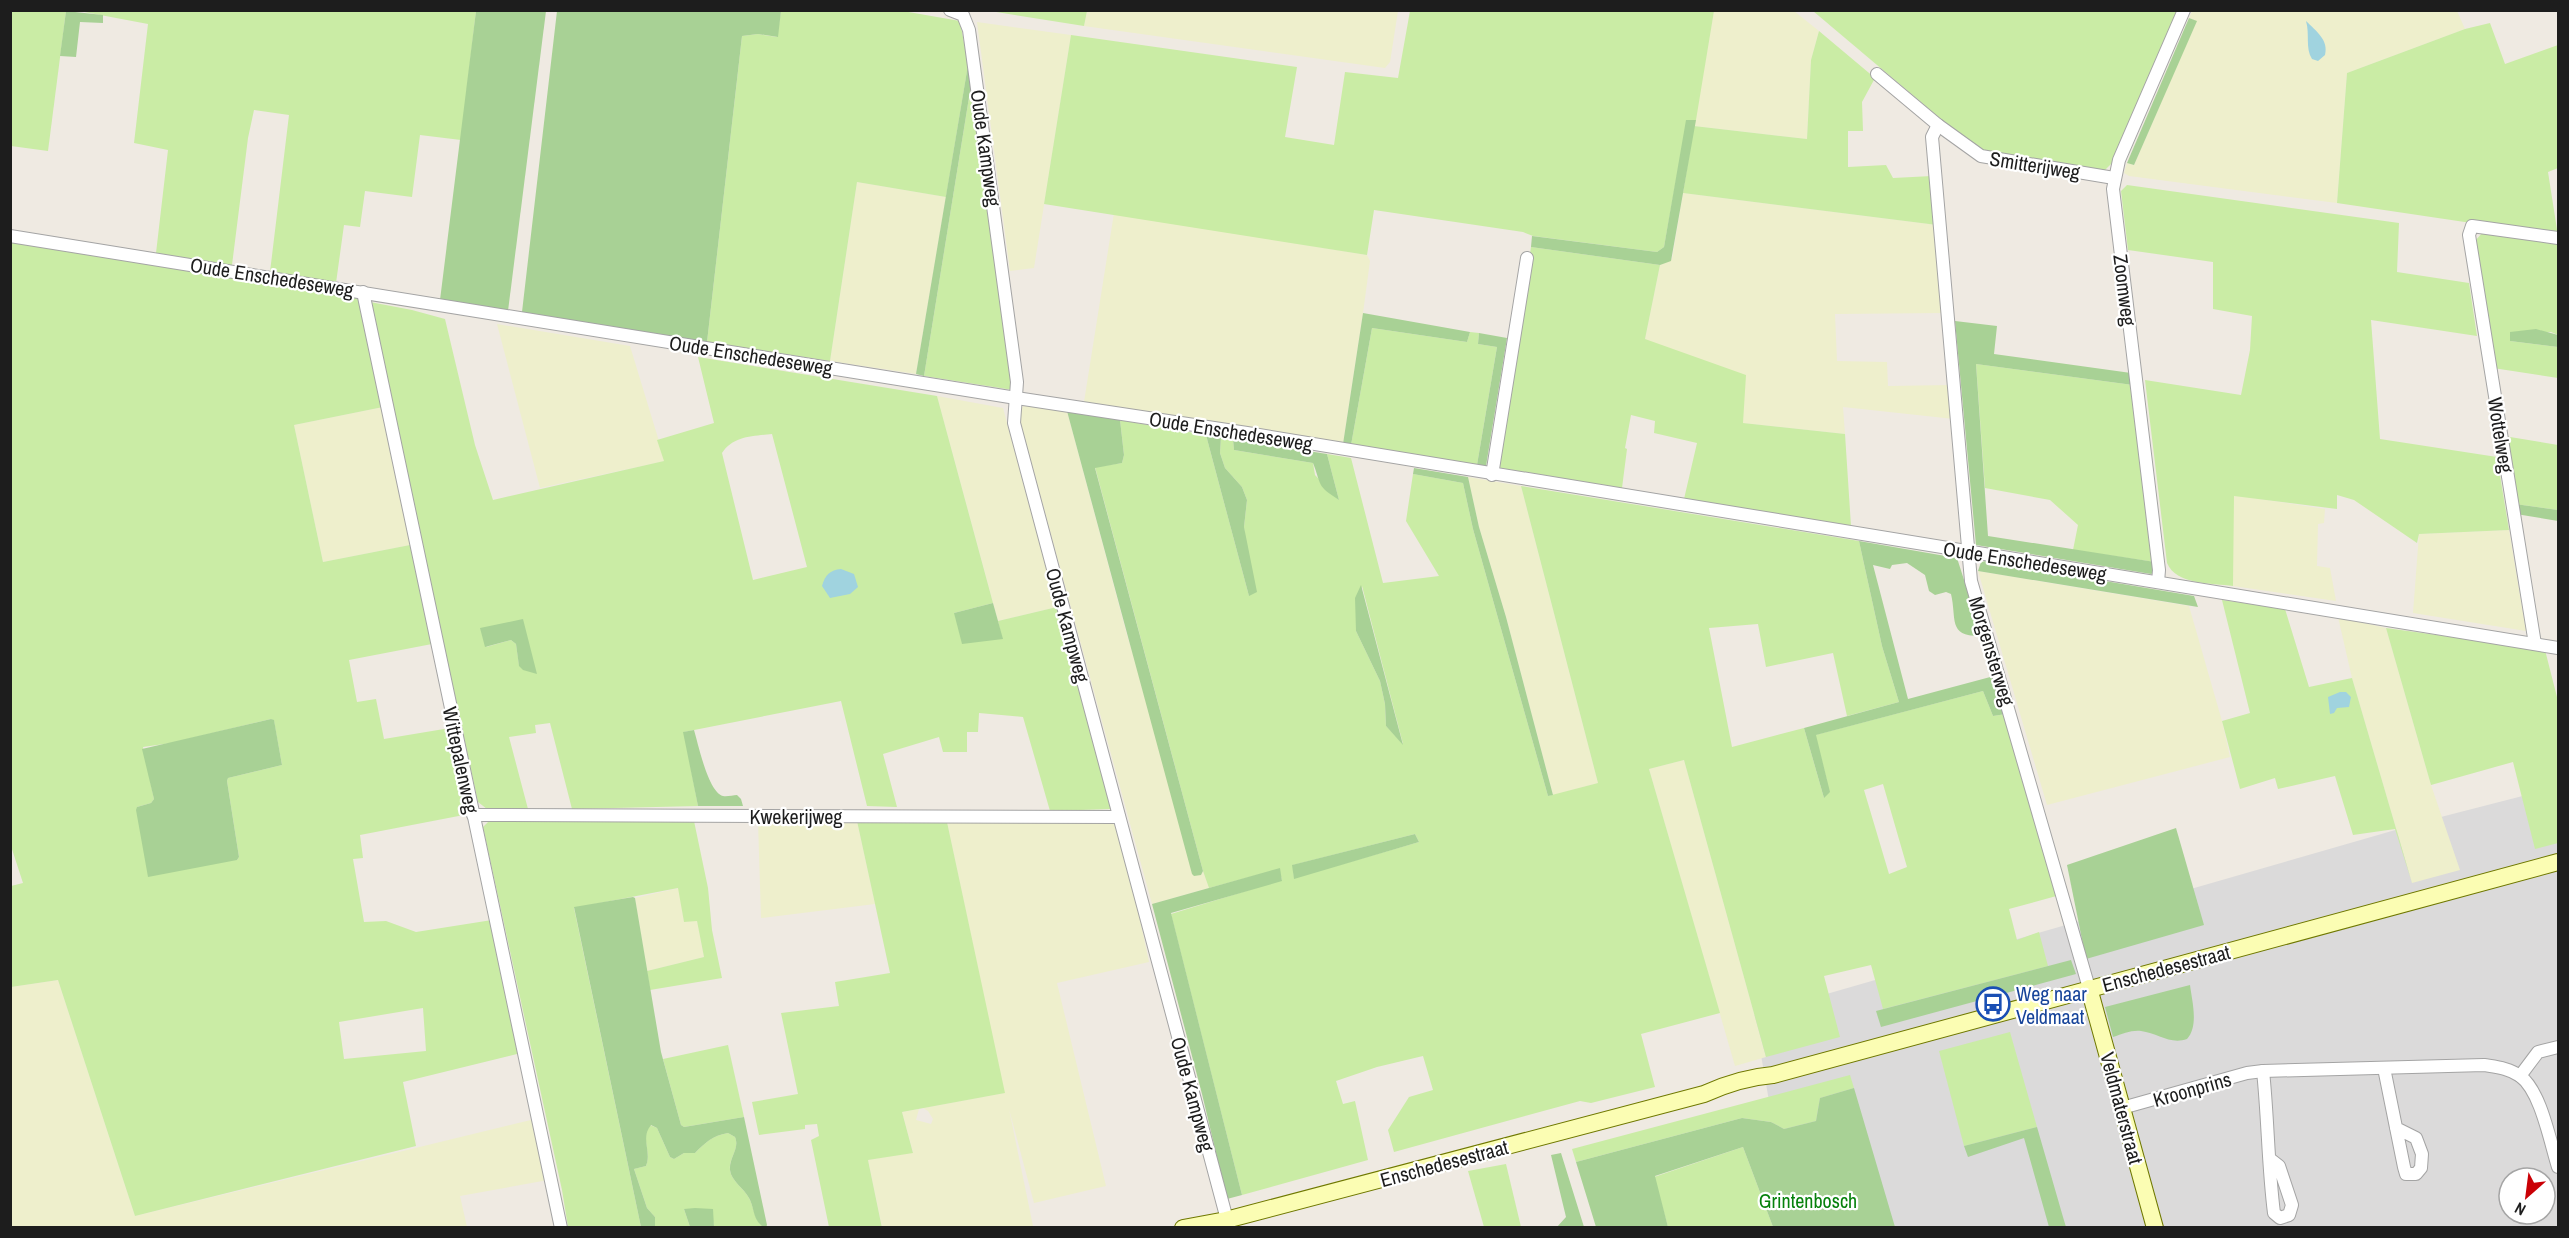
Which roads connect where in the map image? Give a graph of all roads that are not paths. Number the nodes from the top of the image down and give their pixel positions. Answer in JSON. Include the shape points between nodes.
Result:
{"nodes":[{"id":1,"x":950,"y":10,"type":"edge"},
{"id":2,"x":2184,"y":10,"type":"edge"},
{"id":3,"x":1876,"y":74,"type":"dead end"},
{"id":4,"x":1938,"y":125,"type":"junction"},
{"id":5,"x":2114,"y":178,"type":"junction"},
{"id":6,"x":10,"y":236,"type":"edge"},
{"id":7,"x":2559,"y":238,"type":"edge"},
{"id":8,"x":1527,"y":258,"type":"dead end"},
{"id":9,"x":363,"y":292,"type":"junction"},
{"id":10,"x":1016,"y":398,"type":"junction"},
{"id":11,"x":1492,"y":475,"type":"junction"},
{"id":12,"x":1969,"y":552,"type":"junction"},
{"id":13,"x":2158,"y":582,"type":"junction"},
{"id":14,"x":2535,"y":644,"type":"junction"},
{"id":15,"x":2559,"y":648,"type":"edge"},
{"id":16,"x":472,"y":815,"type":"junction"},
{"id":17,"x":1119,"y":817,"type":"junction"},
{"id":18,"x":2559,"y":862,"type":"edge"},
{"id":19,"x":2089,"y":988,"type":"junction"},
{"id":20,"x":2559,"y":1047,"type":"edge"},
{"id":21,"x":2384,"y":1068,"type":"junction"},
{"id":22,"x":2263,"y":1071,"type":"junction"},
{"id":23,"x":2520,"y":1076,"type":"junction"},
{"id":24,"x":2122,"y":1108,"type":"junction"},
{"id":25,"x":2396,"y":1128,"type":"dead end"},
{"id":26,"x":2556,"y":1150,"type":"edge"},
{"id":27,"x":2270,"y":1159,"type":"dead end"},
{"id":28,"x":2559,"y":1167,"type":"edge"},
{"id":29,"x":1228,"y":1224,"type":"edge"},
{"id":30,"x":561,"y":1227,"type":"edge"},
{"id":31,"x":1183,"y":1227,"type":"edge"},
{"id":32,"x":2155,"y":1227,"type":"edge"}],
"edges":[{"from":1,"to":10,"type":"street","name":"Oude Kampweg","via":[[966,20],[1008,312]]},
{"from":2,"to":5,"type":"street","name":"Zoomweg"},
{"from":3,"to":4,"type":"street","name":"Smitterijweg"},
{"from":4,"to":5,"type":"street","name":"Smitterijweg","via":[[1981,156]]},
{"from":4,"to":12,"type":"street","name":"Morgensterweg","via":[[1932,137]]},
{"from":5,"to":13,"type":"street","name":"Zoomweg"},
{"from":6,"to":9,"type":"street","name":"Oude Enschedeseweg"},
{"from":7,"to":14,"type":"street","name":"Wottelweg","via":[[2472,226],[2469,235]]},
{"from":8,"to":11,"type":"street"},
{"from":9,"to":10,"type":"street","name":"Oude Enschedeseweg"},
{"from":9,"to":16,"type":"street","name":"Wittepalenweg"},
{"from":10,"to":11,"type":"street","name":"Oude Enschedeseweg"},
{"from":10,"to":17,"type":"street","name":"Oude Kampweg","via":[[1014,423]]},
{"from":11,"to":12,"type":"street","name":"Oude Enschedeseweg"},
{"from":12,"to":13,"type":"street","name":"Oude Enschedeseweg"},
{"from":12,"to":19,"type":"street","name":"Morgensterweg","via":[[1971,581]]},
{"from":13,"to":14,"type":"street","name":"Oude Enschedeseweg"},
{"from":14,"to":15,"type":"street","name":"Oude Enschedeseweg"},
{"from":16,"to":17,"type":"street","name":"Kwekerijweg"},
{"from":16,"to":30,"type":"street","name":"Wittepalenweg"},
{"from":17,"to":29,"type":"street","name":"Oude Kampweg"},
{"from":18,"to":19,"type":"main road","name":"Enschedesestraat"},
{"from":19,"to":24,"type":"main road","name":"Veldmaterstraat"},
{"from":19,"to":29,"type":"main road","name":"Enschedesestraat","via":[[1745,1079],[1704,1094]]},
{"from":20,"to":23,"type":"street","via":[[2538,1052]]},
{"from":21,"to":22,"type":"street","name":"Kroonprins"},
{"from":21,"to":23,"type":"street","name":"Kroonprins","via":[[2484,1065]]},
{"from":21,"to":25,"type":"street"},
{"from":22,"to":24,"type":"street","name":"Kroonprins"},
{"from":22,"to":27,"type":"street"},
{"from":23,"to":26,"type":"street","via":[[2530,1085]]},
{"from":24,"to":32,"type":"main road","name":"Veldmaterstraat"},
{"from":26,"to":28,"type":"street"},
{"from":29,"to":31,"type":"main road","name":"Enschedesestraat"}]}
